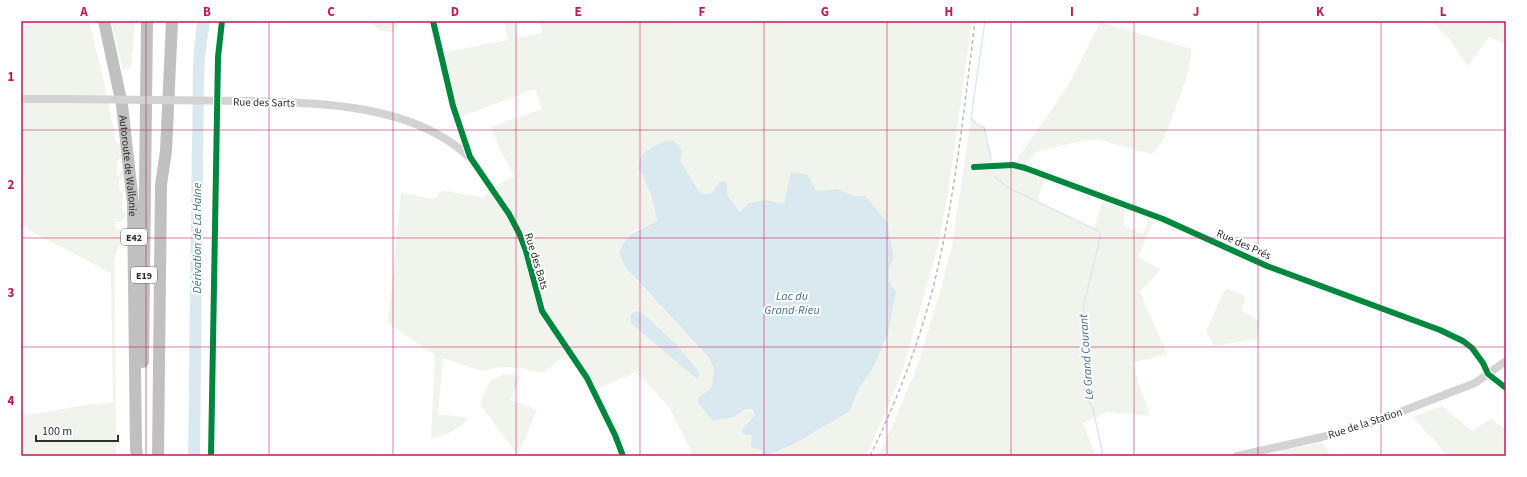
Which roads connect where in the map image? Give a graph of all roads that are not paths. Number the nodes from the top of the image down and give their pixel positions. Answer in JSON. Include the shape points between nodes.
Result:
{"nodes":[{"id":1,"x":104,"y":21,"type":"edge"},
{"id":2,"x":147,"y":21,"type":"edge"},
{"id":3,"x":163,"y":21,"type":"edge"},
{"id":4,"x":172,"y":21,"type":"edge"},
{"id":5,"x":433,"y":21,"type":"edge"},
{"id":6,"x":21,"y":98,"type":"edge"},
{"id":7,"x":470,"y":157,"type":"junction"},
{"id":8,"x":974,"y":167,"type":"dead end"},
{"id":9,"x":161,"y":185,"type":"junction"},
{"id":10,"x":1506,"y":361,"type":"edge"},
{"id":11,"x":1488,"y":374,"type":"junction"},
{"id":12,"x":1506,"y":388,"type":"edge"},
{"id":13,"x":137,"y":456,"type":"edge"},
{"id":14,"x":143,"y":456,"type":"edge"},
{"id":15,"x":158,"y":456,"type":"edge"},
{"id":16,"x":623,"y":456,"type":"edge"},
{"id":17,"x":1237,"y":456,"type":"edge"}],
"edges":[{"from":1,"to":13,"type":"highway","name":"Autoroute de Wallonie","number":"E42","via":[[123,111],[133,203]]},
{"from":2,"to":14,"type":"highway","number":"E19"},
{"from":3,"to":9,"type":"highway","number":"E19"},
{"from":4,"to":9,"type":"highway","via":[[166,151]]},
{"from":5,"to":7,"type":"street","name":"Rue des Bats","via":[[453,106]]},
{"from":6,"to":7,"type":"street","name":"Rue des Sarts","bridge":true,"via":[[331,104],[390,116],[440,135]]},
{"from":7,"to":16,"type":"street","name":"Rue des Bats","via":[[519,233],[542,311],[587,378]]},
{"from":8,"to":11,"type":"street","name":"Rue des Prés","via":[[1013,165],[1101,195],[1163,219],[1267,266],[1440,330],[1472,348]]},
{"from":9,"to":15,"type":"highway","number":"E19"},
{"from":10,"to":11,"type":"street","name":"Rue de la Station"},
{"from":11,"to":12,"type":"street"},
{"from":11,"to":17,"type":"street","name":"Rue de la Station","via":[[1475,383],[1369,424]]}]}
